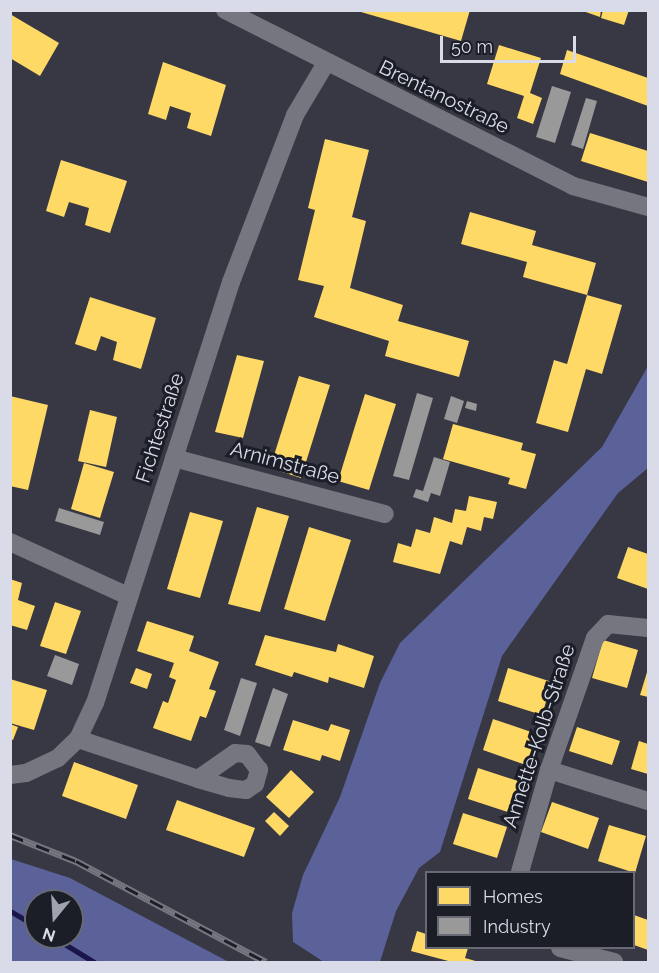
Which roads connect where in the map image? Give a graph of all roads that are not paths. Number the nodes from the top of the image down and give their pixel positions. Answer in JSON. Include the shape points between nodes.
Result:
{"nodes":[{"id":1,"x":225,"y":10,"type":"edge"},
{"id":2,"x":326,"y":63,"type":"junction"},
{"id":3,"x":648,"y":207,"type":"edge"},
{"id":4,"x":174,"y":458,"type":"junction"},
{"id":5,"x":385,"y":514,"type":"dead end"},
{"id":6,"x":10,"y":542,"type":"edge"},
{"id":7,"x":128,"y":596,"type":"junction"},
{"id":8,"x":648,"y":628,"type":"edge"},
{"id":9,"x":78,"y":739,"type":"junction"},
{"id":10,"x":549,"y":770,"type":"junction"},
{"id":11,"x":10,"y":775,"type":"edge"},
{"id":12,"x":198,"y":779,"type":"dead end"},
{"id":13,"x":648,"y":801,"type":"edge"},
{"id":14,"x":521,"y":871,"type":"edge"},
{"id":15,"x":564,"y":949,"type":"edge"},
{"id":16,"x":614,"y":963,"type":"edge"}],
"edges":[{"from":1,"to":2,"type":"street","name":"Brentanostraße"},
{"from":2,"to":3,"type":"street","name":"Brentanostraße","via":[[573,186]]},
{"from":2,"to":4,"type":"street","name":"Fichtestraße","via":[[295,115],[274,167],[231,282]]},
{"from":4,"to":5,"type":"street","name":"Arnimstraße"},
{"from":4,"to":7,"type":"street","name":"Fichtestraße"},
{"from":6,"to":7,"type":"street"},
{"from":7,"to":9,"type":"street","name":"Fichtestraße","via":[[95,704]]},
{"from":8,"to":10,"type":"street","name":"Annette-Kolb-Straße","via":[[608,624],[595,638]]},
{"from":9,"to":11,"type":"street","name":"Fichtestraße","via":[[58,758],[26,773]]},
{"from":9,"to":12,"type":"street"},
{"from":10,"to":13,"type":"street"},
{"from":10,"to":14,"type":"street","name":"Annette-Kolb-Straße"},
{"from":15,"to":16,"type":"street"}]}
